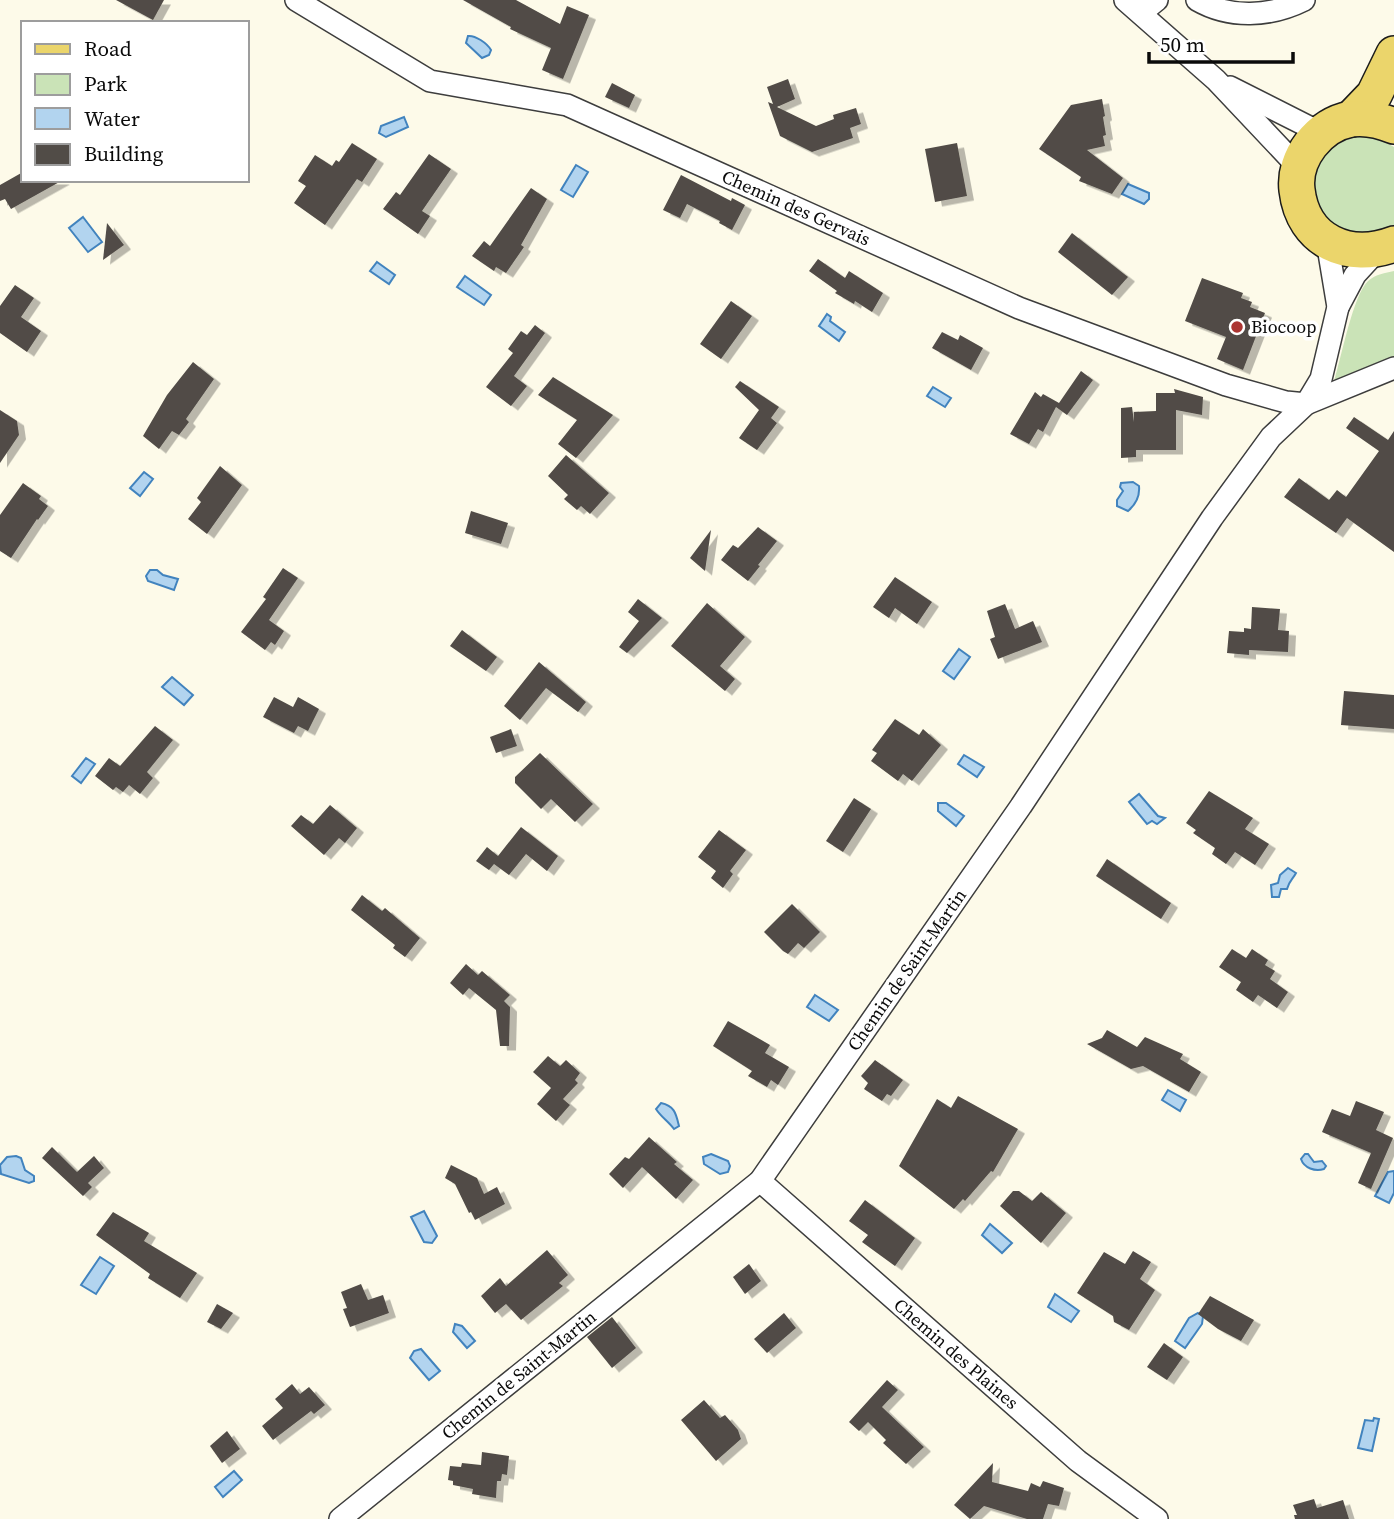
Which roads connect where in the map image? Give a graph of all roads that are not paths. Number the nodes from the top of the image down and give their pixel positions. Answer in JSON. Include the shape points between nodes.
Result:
{"nodes":[{"id":1,"x":296,"y":0,"type":"edge"},
{"id":2,"x":1197,"y":0,"type":"edge"},
{"id":3,"x":1304,"y":0,"type":"edge"},
{"id":4,"x":1141,"y":4,"type":"edge"},
{"id":5,"x":1394,"y":54,"type":"edge"},
{"id":6,"x":1216,"y":80,"type":"junction"},
{"id":7,"x":1336,"y":126,"type":"junction"},
{"id":8,"x":1394,"y":126,"type":"edge"},
{"id":9,"x":1299,"y":168,"type":"junction"},
{"id":10,"x":1327,"y":241,"type":"junction"},
{"id":11,"x":1386,"y":247,"type":"edge"},
{"id":12,"x":1338,"y":307,"type":"junction"},
{"id":13,"x":1394,"y":368,"type":"edge"},
{"id":14,"x":1306,"y":404,"type":"junction"},
{"id":15,"x":760,"y":1181,"type":"junction"},
{"id":16,"x":340,"y":1519,"type":"edge"},
{"id":17,"x":1157,"y":1519,"type":"edge"}],
"edges":[{"from":1,"to":14,"type":"street","name":"Chemin des Gervais","via":[[429,81],[567,105],[1019,308],[1226,385]]},
{"from":2,"to":3,"type":"street","via":[[1213,9],[1256,14]]},
{"from":4,"to":6,"type":"street"},
{"from":5,"to":7,"type":"main road","via":[[1374,95]]},
{"from":6,"to":7,"type":"street"},
{"from":6,"to":9,"type":"street"},
{"from":7,"to":8,"type":"main road","via":[[1381,121]]},
{"from":7,"to":9,"type":"main road","via":[[1307,149]]},
{"from":9,"to":10,"type":"main road","via":[[1301,209],[1311,227]]},
{"from":10,"to":11,"type":"main road","via":[[1359,252]]},
{"from":10,"to":12,"type":"street","name":"Chemin de Saint-Martin"},
{"from":11,"to":12,"type":"street","name":"Chemin de Saint-Martin","via":[[1355,275]]},
{"from":12,"to":14,"type":"street","name":"Chemin de Saint-Martin","via":[[1321,379]]},
{"from":13,"to":14,"type":"street"},
{"from":14,"to":15,"type":"street","name":"Chemin de Saint-Martin","via":[[1271,437],[1212,517],[1021,806]]},
{"from":15,"to":16,"type":"street","name":"Chemin de Saint-Martin"},
{"from":15,"to":17,"type":"street","name":"Chemin des Plaines","via":[[1078,1461]]}]}
